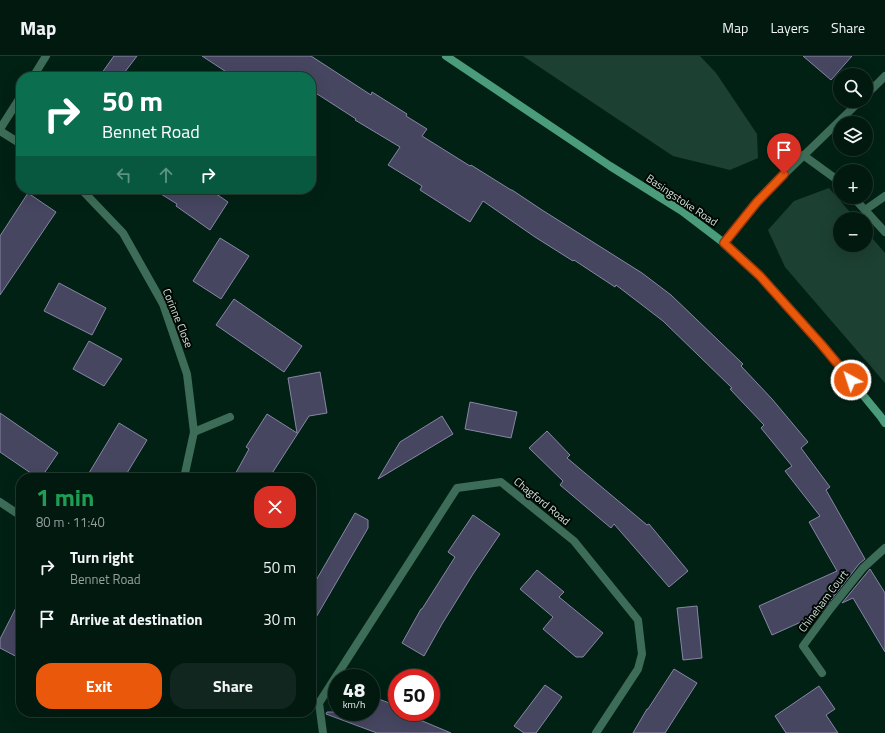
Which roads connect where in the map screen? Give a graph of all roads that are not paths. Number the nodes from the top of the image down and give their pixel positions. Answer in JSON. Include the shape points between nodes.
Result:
{"nodes":[{"id":1,"x":46,"y":56,"type":"edge"},
{"id":2,"x":446,"y":56,"type":"edge"},
{"id":3,"x":36,"y":72,"type":"edge"},
{"id":4,"x":885,"y":76,"type":"edge"},
{"id":5,"x":873,"y":88,"type":"edge"},
{"id":6,"x":16,"y":104,"type":"edge"},
{"id":7,"x":853,"y":108,"type":"edge"},
{"id":8,"x":0,"y":130,"type":"edge"},
{"id":9,"x":16,"y":141,"type":"edge"},
{"id":10,"x":803,"y":155,"type":"junction"},
{"id":11,"x":833,"y":177,"type":"edge"},
{"id":12,"x":86,"y":194,"type":"edge"},
{"id":13,"x":885,"y":196,"type":"edge"},
{"id":14,"x":859,"y":204,"type":"edge"},
{"id":15,"x":865,"y":210,"type":"junction"},
{"id":16,"x":885,"y":232,"type":"edge"},
{"id":17,"x":724,"y":243,"type":"junction"},
{"id":18,"x":230,"y":417,"type":"dead end"},
{"id":19,"x":885,"y":423,"type":"edge"},
{"id":20,"x":194,"y":432,"type":"junction"},
{"id":21,"x":185,"y":473,"type":"edge"},
{"id":22,"x":0,"y":502,"type":"edge"},
{"id":23,"x":16,"y":513,"type":"edge"},
{"id":24,"x":885,"y":548,"type":"edge"},
{"id":25,"x":822,"y":673,"type":"dead end"},
{"id":26,"x":323,"y":733,"type":"edge"},
{"id":27,"x":596,"y":733,"type":"edge"}],
"edges":[{"from":1,"to":3,"type":"street"},
{"from":2,"to":17,"type":"main road","name":"Basingstoke Road","via":[[682,212]]},
{"from":4,"to":5,"type":"street"},
{"from":6,"to":8,"type":"street"},
{"from":7,"to":10,"type":"street"},
{"from":8,"to":9,"type":"street"},
{"from":10,"to":11,"type":"street"},
{"from":10,"to":17,"type":"street","via":[[765,193]]},
{"from":12,"to":20,"type":"street","name":"Corinne Close","via":[[123,233],[163,304],[188,374]]},
{"from":13,"to":15,"type":"street"},
{"from":14,"to":15,"type":"street"},
{"from":15,"to":16,"type":"street"},
{"from":17,"to":19,"type":"main road","name":"Basingstoke Road","via":[[760,276],[821,344]]},
{"from":18,"to":20,"type":"street"},
{"from":20,"to":21,"type":"street","name":"Corinne Close"},
{"from":22,"to":23,"type":"street"},
{"from":24,"to":25,"type":"street","name":"Chineham Court","via":[[863,568],[804,646]]},
{"from":26,"to":27,"type":"street","name":"Chagford Road","via":[[319,703],[457,488],[501,482],[574,541],[638,620],[642,654],[638,669]]}]}
